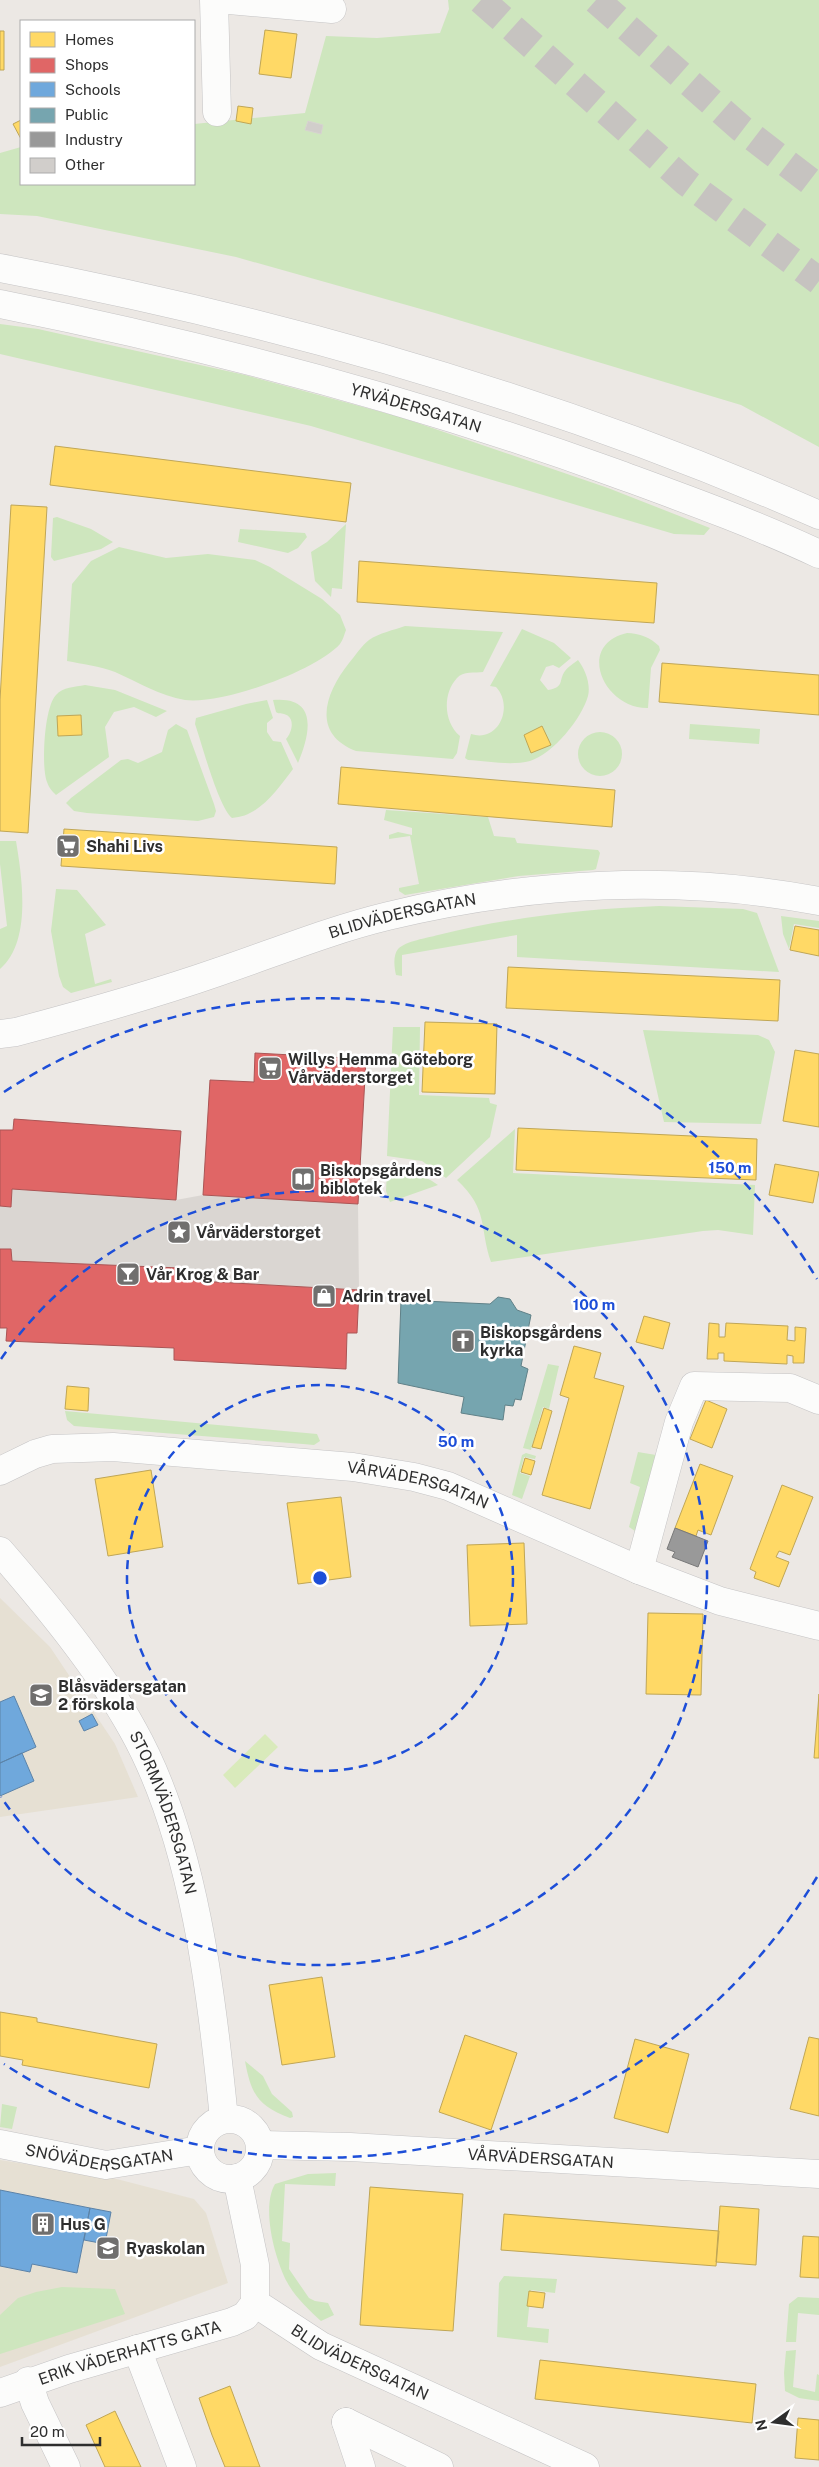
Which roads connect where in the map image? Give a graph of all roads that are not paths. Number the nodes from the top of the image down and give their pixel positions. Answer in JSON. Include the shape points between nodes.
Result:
{"nodes":[{"id":1,"x":214,"y":0,"type":"edge"},
{"id":2,"x":229,"y":0,"type":"edge"},
{"id":3,"x":332,"y":9,"type":"dead end"},
{"id":4,"x":217,"y":112,"type":"dead end"},
{"id":5,"x":0,"y":268,"type":"edge"},
{"id":6,"x":0,"y":304,"type":"edge"},
{"id":7,"x":819,"y":515,"type":"edge"},
{"id":8,"x":819,"y":554,"type":"edge"},
{"id":9,"x":819,"y":901,"type":"edge"},
{"id":10,"x":0,"y":1034,"type":"edge"},
{"id":11,"x":819,"y":1400,"type":"edge"},
{"id":12,"x":0,"y":1471,"type":"edge"},
{"id":13,"x":0,"y":1551,"type":"edge"},
{"id":14,"x":639,"y":1570,"type":"junction"},
{"id":15,"x":819,"y":1626,"type":"edge"},
{"id":16,"x":224,"y":2119,"type":"junction"},
{"id":17,"x":0,"y":2144,"type":"edge"},
{"id":18,"x":261,"y":2145,"type":"junction"},
{"id":19,"x":200,"y":2150,"type":"junction"},
{"id":20,"x":819,"y":2174,"type":"edge"},
{"id":21,"x":237,"y":2178,"type":"junction"},
{"id":22,"x":255,"y":2303,"type":"junction"},
{"id":23,"x":137,"y":2349,"type":"junction"},
{"id":24,"x":28,"y":2381,"type":"junction"},
{"id":25,"x":0,"y":2393,"type":"edge"},
{"id":26,"x":66,"y":2467,"type":"edge"},
{"id":27,"x":182,"y":2467,"type":"edge"},
{"id":28,"x":361,"y":2467,"type":"edge"},
{"id":29,"x":439,"y":2467,"type":"edge"},
{"id":30,"x":585,"y":2467,"type":"edge"}],
"edges":[{"from":1,"to":4,"type":"street"},
{"from":2,"to":3,"type":"street"},
{"from":5,"to":7,"type":"street","via":[[246,321],[470,384],[644,444]]},
{"from":6,"to":8,"type":"street","name":"YRVÄDERSGATAN","via":[[273,365],[400,401],[497,431],[639,482]]},
{"from":9,"to":10,"type":"street","name":"BLIDVÄDERSGATAN","via":[[774,892],[663,885],[552,888],[485,898],[387,916],[133,1000]]},
{"from":11,"to":14,"type":"street","via":[[790,1388],[694,1386],[679,1422]]},
{"from":12,"to":14,"type":"street","name":"VÅRVÄDERSGATAN","via":[[52,1449],[113,1447],[353,1467],[448,1486]]},
{"from":13,"to":16,"type":"street","name":"STORMVÄDERSGATAN","via":[[31,1586],[100,1679],[134,1730],[162,1794],[190,1887],[208,1989]]},
{"from":14,"to":15,"type":"street","name":"VÅRVÄDERSGATAN","via":[[720,1601]]},
{"from":16,"to":18,"type":"street","via":[[236,2118],[246,2122]]},
{"from":16,"to":19,"type":"street","via":[[204,2132]]},
{"from":17,"to":19,"type":"street","name":"SNÖVÄDERSGATAN","via":[[106,2165]]},
{"from":18,"to":20,"type":"street","name":"VÅRVÄDERSGATAN"},
{"from":18,"to":21,"type":"street","via":[[255,2166]]},
{"from":19,"to":21,"type":"street","via":[[209,2170],[222,2178]]},
{"from":21,"to":22,"type":"street","via":[[255,2265]]},
{"from":22,"to":23,"type":"street","name":"ERIK VÄDERHATTS GATA","via":[[246,2316],[232,2322]]},
{"from":22,"to":30,"type":"street","name":"BLIDVÄDERSGATAN","via":[[321,2346]]},
{"from":23,"to":24,"type":"street","name":"ERIK VÄDERHATTS GATA"},
{"from":23,"to":27,"type":"street"},
{"from":24,"to":25,"type":"street","name":"ERIK VÄDERHATTS GATA"},
{"from":24,"to":26,"type":"street"},
{"from":28,"to":29,"type":"street","via":[[346,2422]]}]}
